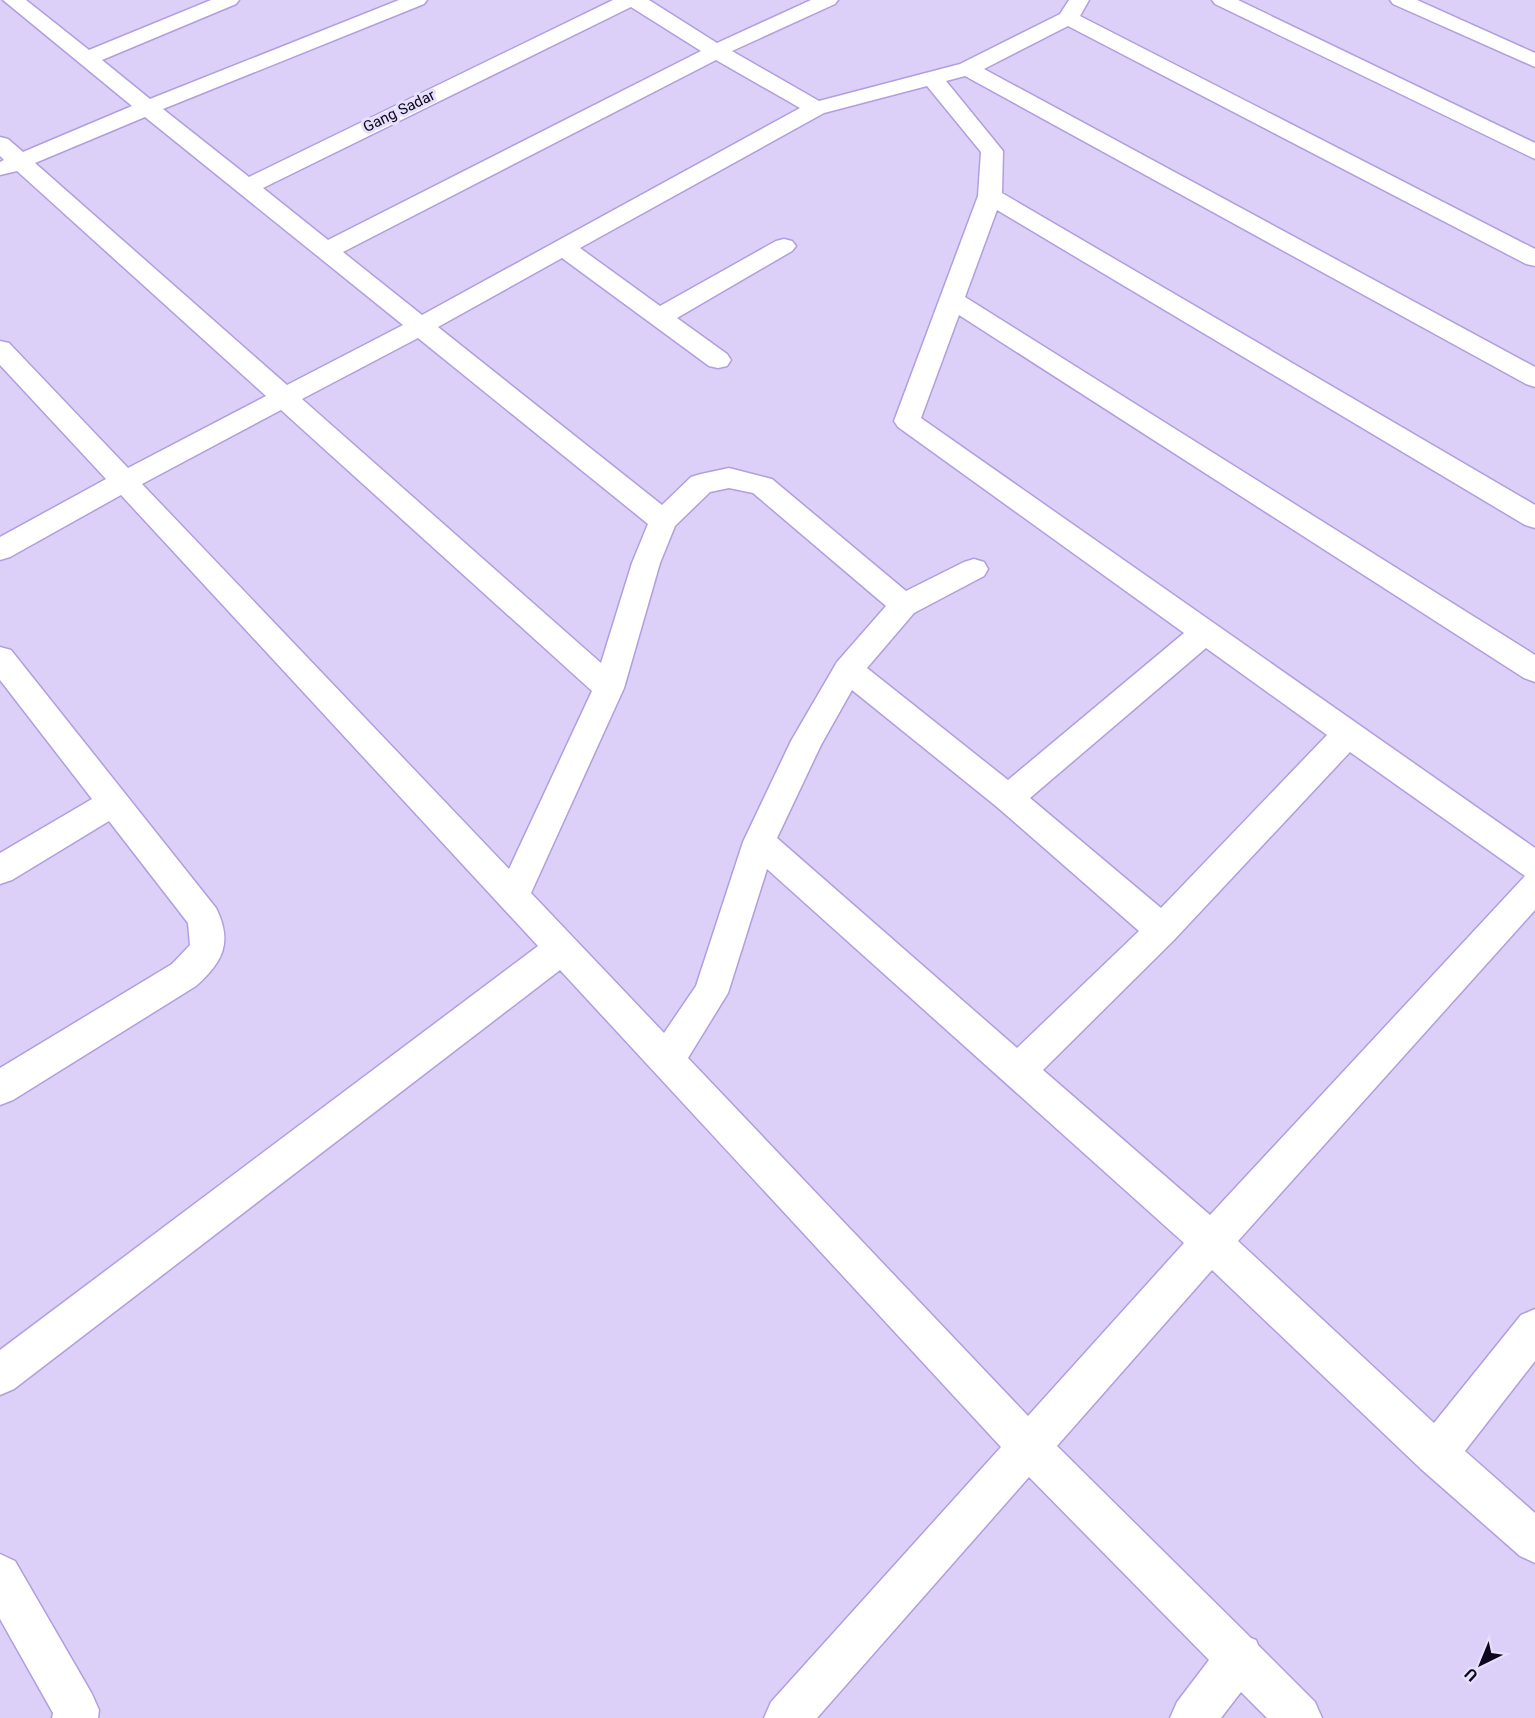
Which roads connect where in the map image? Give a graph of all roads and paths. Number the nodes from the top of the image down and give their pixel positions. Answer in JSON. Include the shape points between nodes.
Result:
{"nodes":[{"id":1,"x":229,"y":0,"type":"edge"},
{"id":2,"x":417,"y":0,"type":"edge"},
{"id":3,"x":629,"y":0,"type":"edge"},
{"id":4,"x":635,"y":0,"type":"edge"},
{"id":5,"x":828,"y":0,"type":"edge"},
{"id":6,"x":1222,"y":0,"type":"edge"},
{"id":7,"x":1400,"y":0,"type":"edge"},
{"id":8,"x":16,"y":1,"type":"edge"},
{"id":9,"x":1073,"y":9,"type":"edge"},
{"id":10,"x":716,"y":51,"type":"junction"},
{"id":11,"x":87,"y":59,"type":"junction"},
{"id":12,"x":1535,"y":61,"type":"edge"},
{"id":13,"x":968,"y":69,"type":"junction"},
{"id":14,"x":931,"y":77,"type":"junction"},
{"id":15,"x":147,"y":108,"type":"junction"},
{"id":16,"x":816,"y":108,"type":"junction"},
{"id":17,"x":0,"y":144,"type":"edge"},
{"id":18,"x":1535,"y":152,"type":"edge"},
{"id":19,"x":10,"y":166,"type":"edge"},
{"id":20,"x":247,"y":187,"type":"junction"},
{"id":21,"x":990,"y":196,"type":"junction"},
{"id":22,"x":784,"y":246,"type":"dead end"},
{"id":23,"x":563,"y":248,"type":"junction"},
{"id":24,"x":326,"y":251,"type":"junction"},
{"id":25,"x":1535,"y":259,"type":"edge"},
{"id":26,"x":951,"y":299,"type":"junction"},
{"id":27,"x":659,"y":317,"type":"junction"},
{"id":28,"x":421,"y":326,"type":"junction"},
{"id":29,"x":0,"y":349,"type":"edge"},
{"id":30,"x":718,"y":360,"type":"dead end"},
{"id":31,"x":1535,"y":378,"type":"edge"},
{"id":32,"x":285,"y":397,"type":"junction"},
{"id":33,"x":125,"y":482,"type":"junction"},
{"id":34,"x":1535,"y":518,"type":"edge"},
{"id":35,"x":663,"y":521,"type":"junction"},
{"id":36,"x":0,"y":550,"type":"edge"},
{"id":37,"x":974,"y":568,"type":"dead end"},
{"id":38,"x":904,"y":604,"type":"junction"},
{"id":39,"x":1205,"y":632,"type":"junction"},
{"id":40,"x":0,"y":658,"type":"edge"},
{"id":41,"x":848,"y":670,"type":"junction"},
{"id":42,"x":1535,"y":670,"type":"edge"},
{"id":43,"x":609,"y":688,"type":"junction"},
{"id":44,"x":1348,"y":733,"type":"junction"},
{"id":45,"x":1008,"y":798,"type":"junction"},
{"id":46,"x":113,"y":801,"type":"junction"},
{"id":47,"x":759,"y":842,"type":"junction"},
{"id":48,"x":1535,"y":866,"type":"edge"},
{"id":49,"x":0,"y":870,"type":"edge"},
{"id":50,"x":1535,"y":887,"type":"edge"},
{"id":51,"x":513,"y":896,"type":"junction"},
{"id":52,"x":1162,"y":930,"type":"junction"},
{"id":53,"x":562,"y":948,"type":"junction"},
{"id":54,"x":667,"y":1059,"type":"junction"},
{"id":55,"x":1017,"y":1072,"type":"junction"},
{"id":56,"x":0,"y":1088,"type":"edge"},
{"id":57,"x":1211,"y":1242,"type":"junction"},
{"id":58,"x":1535,"y":1329,"type":"edge"},
{"id":59,"x":0,"y":1375,"type":"edge"},
{"id":60,"x":1030,"y":1448,"type":"junction"},
{"id":61,"x":1436,"y":1454,"type":"junction"},
{"id":62,"x":1535,"y":1541,"type":"edge"},
{"id":63,"x":0,"y":1576,"type":"edge"},
{"id":64,"x":1240,"y":1656,"type":"junction"},
{"id":65,"x":75,"y":1718,"type":"edge"},
{"id":66,"x":787,"y":1718,"type":"edge"},
{"id":67,"x":1193,"y":1718,"type":"edge"},
{"id":68,"x":1299,"y":1718,"type":"edge"}],
"edges":[{"from":1,"to":11,"type":"street"},
{"from":2,"to":15,"type":"street"},
{"from":3,"to":20,"type":"street","name":"Gang Sadar"},
{"from":4,"to":10,"type":"street"},
{"from":5,"to":10,"type":"street"},
{"from":6,"to":18,"type":"street"},
{"from":7,"to":12,"type":"street"},
{"from":8,"to":11,"type":"street"},
{"from":9,"to":13,"type":"street"},
{"from":9,"to":25,"type":"street"},
{"from":10,"to":16,"type":"street"},
{"from":10,"to":24,"type":"street"},
{"from":11,"to":15,"type":"street"},
{"from":13,"to":14,"type":"street"},
{"from":13,"to":31,"type":"street"},
{"from":14,"to":16,"type":"street"},
{"from":14,"to":21,"type":"street","via":[[992,150]]},
{"from":15,"to":19,"type":"street"},
{"from":15,"to":20,"type":"street"},
{"from":16,"to":23,"type":"street"},
{"from":17,"to":19,"type":"street"},
{"from":19,"to":32,"type":"street"},
{"from":20,"to":24,"type":"street"},
{"from":21,"to":26,"type":"street"},
{"from":21,"to":34,"type":"street"},
{"from":22,"to":27,"type":"street"},
{"from":23,"to":27,"type":"street"},
{"from":23,"to":28,"type":"street"},
{"from":24,"to":28,"type":"street"},
{"from":26,"to":39,"type":"street","via":[[907,421]]},
{"from":26,"to":42,"type":"street"},
{"from":27,"to":30,"type":"street"},
{"from":28,"to":32,"type":"street"},
{"from":28,"to":35,"type":"street"},
{"from":29,"to":33,"type":"street"},
{"from":32,"to":33,"type":"street"},
{"from":32,"to":43,"type":"street"},
{"from":33,"to":36,"type":"street"},
{"from":33,"to":51,"type":"street"},
{"from":35,"to":38,"type":"street","via":[[701,484],[729,478],[762,486]]},
{"from":35,"to":43,"type":"street","via":[[646,563]]},
{"from":37,"to":38,"type":"street"},
{"from":38,"to":41,"type":"street"},
{"from":39,"to":44,"type":"street"},
{"from":39,"to":45,"type":"street"},
{"from":40,"to":46,"type":"street"},
{"from":41,"to":45,"type":"street"},
{"from":41,"to":47,"type":"street","via":[[807,741]]},
{"from":43,"to":51,"type":"street"},
{"from":44,"to":48,"type":"street"},
{"from":44,"to":52,"type":"street"},
{"from":45,"to":52,"type":"street"},
{"from":46,"to":49,"type":"street"},
{"from":46,"to":56,"type":"street","via":[[204,918],[210,943],[202,959],[184,975]]},
{"from":47,"to":54,"type":"street","via":[[711,993]]},
{"from":47,"to":55,"type":"street"},
{"from":50,"to":57,"type":"street"},
{"from":51,"to":53,"type":"street"},
{"from":52,"to":55,"type":"street"},
{"from":53,"to":54,"type":"street"},
{"from":53,"to":59,"type":"street"},
{"from":54,"to":60,"type":"street"},
{"from":55,"to":57,"type":"street"},
{"from":57,"to":60,"type":"street"},
{"from":57,"to":61,"type":"street"},
{"from":58,"to":61,"type":"street"},
{"from":60,"to":64,"type":"street"},
{"from":60,"to":66,"type":"street"},
{"from":61,"to":62,"type":"street"},
{"from":63,"to":65,"type":"street","via":[[76,1710]]},
{"from":64,"to":67,"type":"street"},
{"from":64,"to":68,"type":"street"}]}
